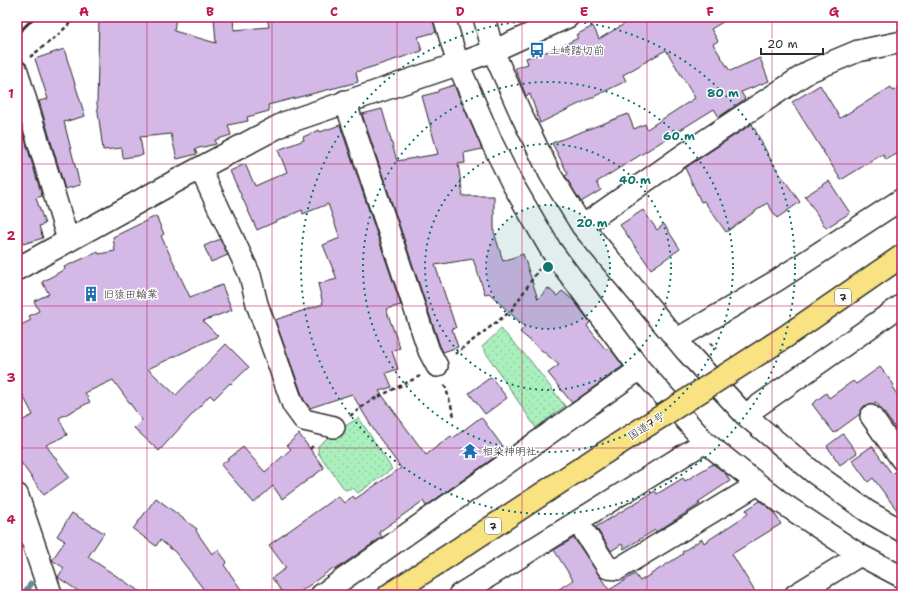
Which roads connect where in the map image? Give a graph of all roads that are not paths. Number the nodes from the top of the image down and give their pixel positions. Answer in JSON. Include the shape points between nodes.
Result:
{"nodes":[{"id":1,"x":444,"y":17,"type":"edge"},
{"id":2,"x":484,"y":17,"type":"edge"},
{"id":3,"x":568,"y":17,"type":"edge"},
{"id":4,"x":902,"y":42,"type":"edge"},
{"id":5,"x":494,"y":51,"type":"junction"},
{"id":6,"x":23,"y":64,"type":"edge"},
{"id":7,"x":458,"y":64,"type":"junction"},
{"id":8,"x":345,"y":101,"type":"junction"},
{"id":9,"x":200,"y":168,"type":"junction"},
{"id":10,"x":902,"y":199,"type":"edge"},
{"id":11,"x":582,"y":226,"type":"junction"},
{"id":12,"x":68,"y":240,"type":"junction"},
{"id":13,"x":902,"y":256,"type":"edge"},
{"id":14,"x":17,"y":269,"type":"edge"},
{"id":15,"x":902,"y":305,"type":"edge"},
{"id":16,"x":677,"y":339,"type":"junction"},
{"id":17,"x":437,"y":366,"type":"road end"},
{"id":18,"x":640,"y":369,"type":"junction"},
{"id":19,"x":745,"y":415,"type":"junction"},
{"id":20,"x":871,"y":416,"type":"dead end"},
{"id":21,"x":334,"y":427,"type":"dead end"},
{"id":22,"x":705,"y":442,"type":"junction"},
{"id":23,"x":902,"y":460,"type":"edge"},
{"id":24,"x":758,"y":484,"type":"junction"},
{"id":25,"x":17,"y":495,"type":"edge"},
{"id":26,"x":578,"y":522,"type":"junction"},
{"id":27,"x":902,"y":531,"type":"edge"},
{"id":28,"x":860,"y":555,"type":"junction"},
{"id":29,"x":902,"y":577,"type":"edge"},
{"id":30,"x":51,"y":595,"type":"edge"},
{"id":31,"x":321,"y":595,"type":"edge"},
{"id":32,"x":389,"y":595,"type":"edge"},
{"id":33,"x":459,"y":595,"type":"edge"},
{"id":34,"x":795,"y":595,"type":"edge"}],
"edges":[{"from":1,"to":7,"type":"street"},
{"from":2,"to":5,"type":"street"},
{"from":3,"to":5,"type":"street"},
{"from":4,"to":11,"type":"street","via":[[858,51],[810,71]]},
{"from":5,"to":7,"type":"street"},
{"from":5,"to":11,"type":"street","via":[[550,174]]},
{"from":6,"to":12,"type":"street"},
{"from":7,"to":8,"type":"street"},
{"from":7,"to":18,"type":"street","via":[[492,143],[551,250]]},
{"from":8,"to":9,"type":"street","via":[[285,123]]},
{"from":8,"to":17,"type":"street","via":[[429,351]]},
{"from":9,"to":12,"type":"street"},
{"from":9,"to":21,"type":"street","via":[[250,275],[257,304],[292,405],[304,420]]},
{"from":10,"to":16,"type":"street","via":[[776,282]]},
{"from":11,"to":16,"type":"street"},
{"from":12,"to":14,"type":"street"},
{"from":13,"to":32,"type":"highway","name":"国道7号","number":"7","bridge":true,"via":[[784,337]]},
{"from":15,"to":19,"type":"street"},
{"from":16,"to":19,"type":"street"},
{"from":18,"to":22,"type":"street"},
{"from":18,"to":31,"type":"street"},
{"from":19,"to":27,"type":"street","via":[[812,472],[867,511]]},
{"from":20,"to":23,"type":"street"},
{"from":22,"to":24,"type":"street"},
{"from":22,"to":26,"type":"street"},
{"from":24,"to":26,"type":"street","via":[[618,569],[608,568]]},
{"from":24,"to":28,"type":"street"},
{"from":25,"to":30,"type":"street"},
{"from":26,"to":33,"type":"street"},
{"from":28,"to":29,"type":"street"},
{"from":28,"to":34,"type":"street"}]}
